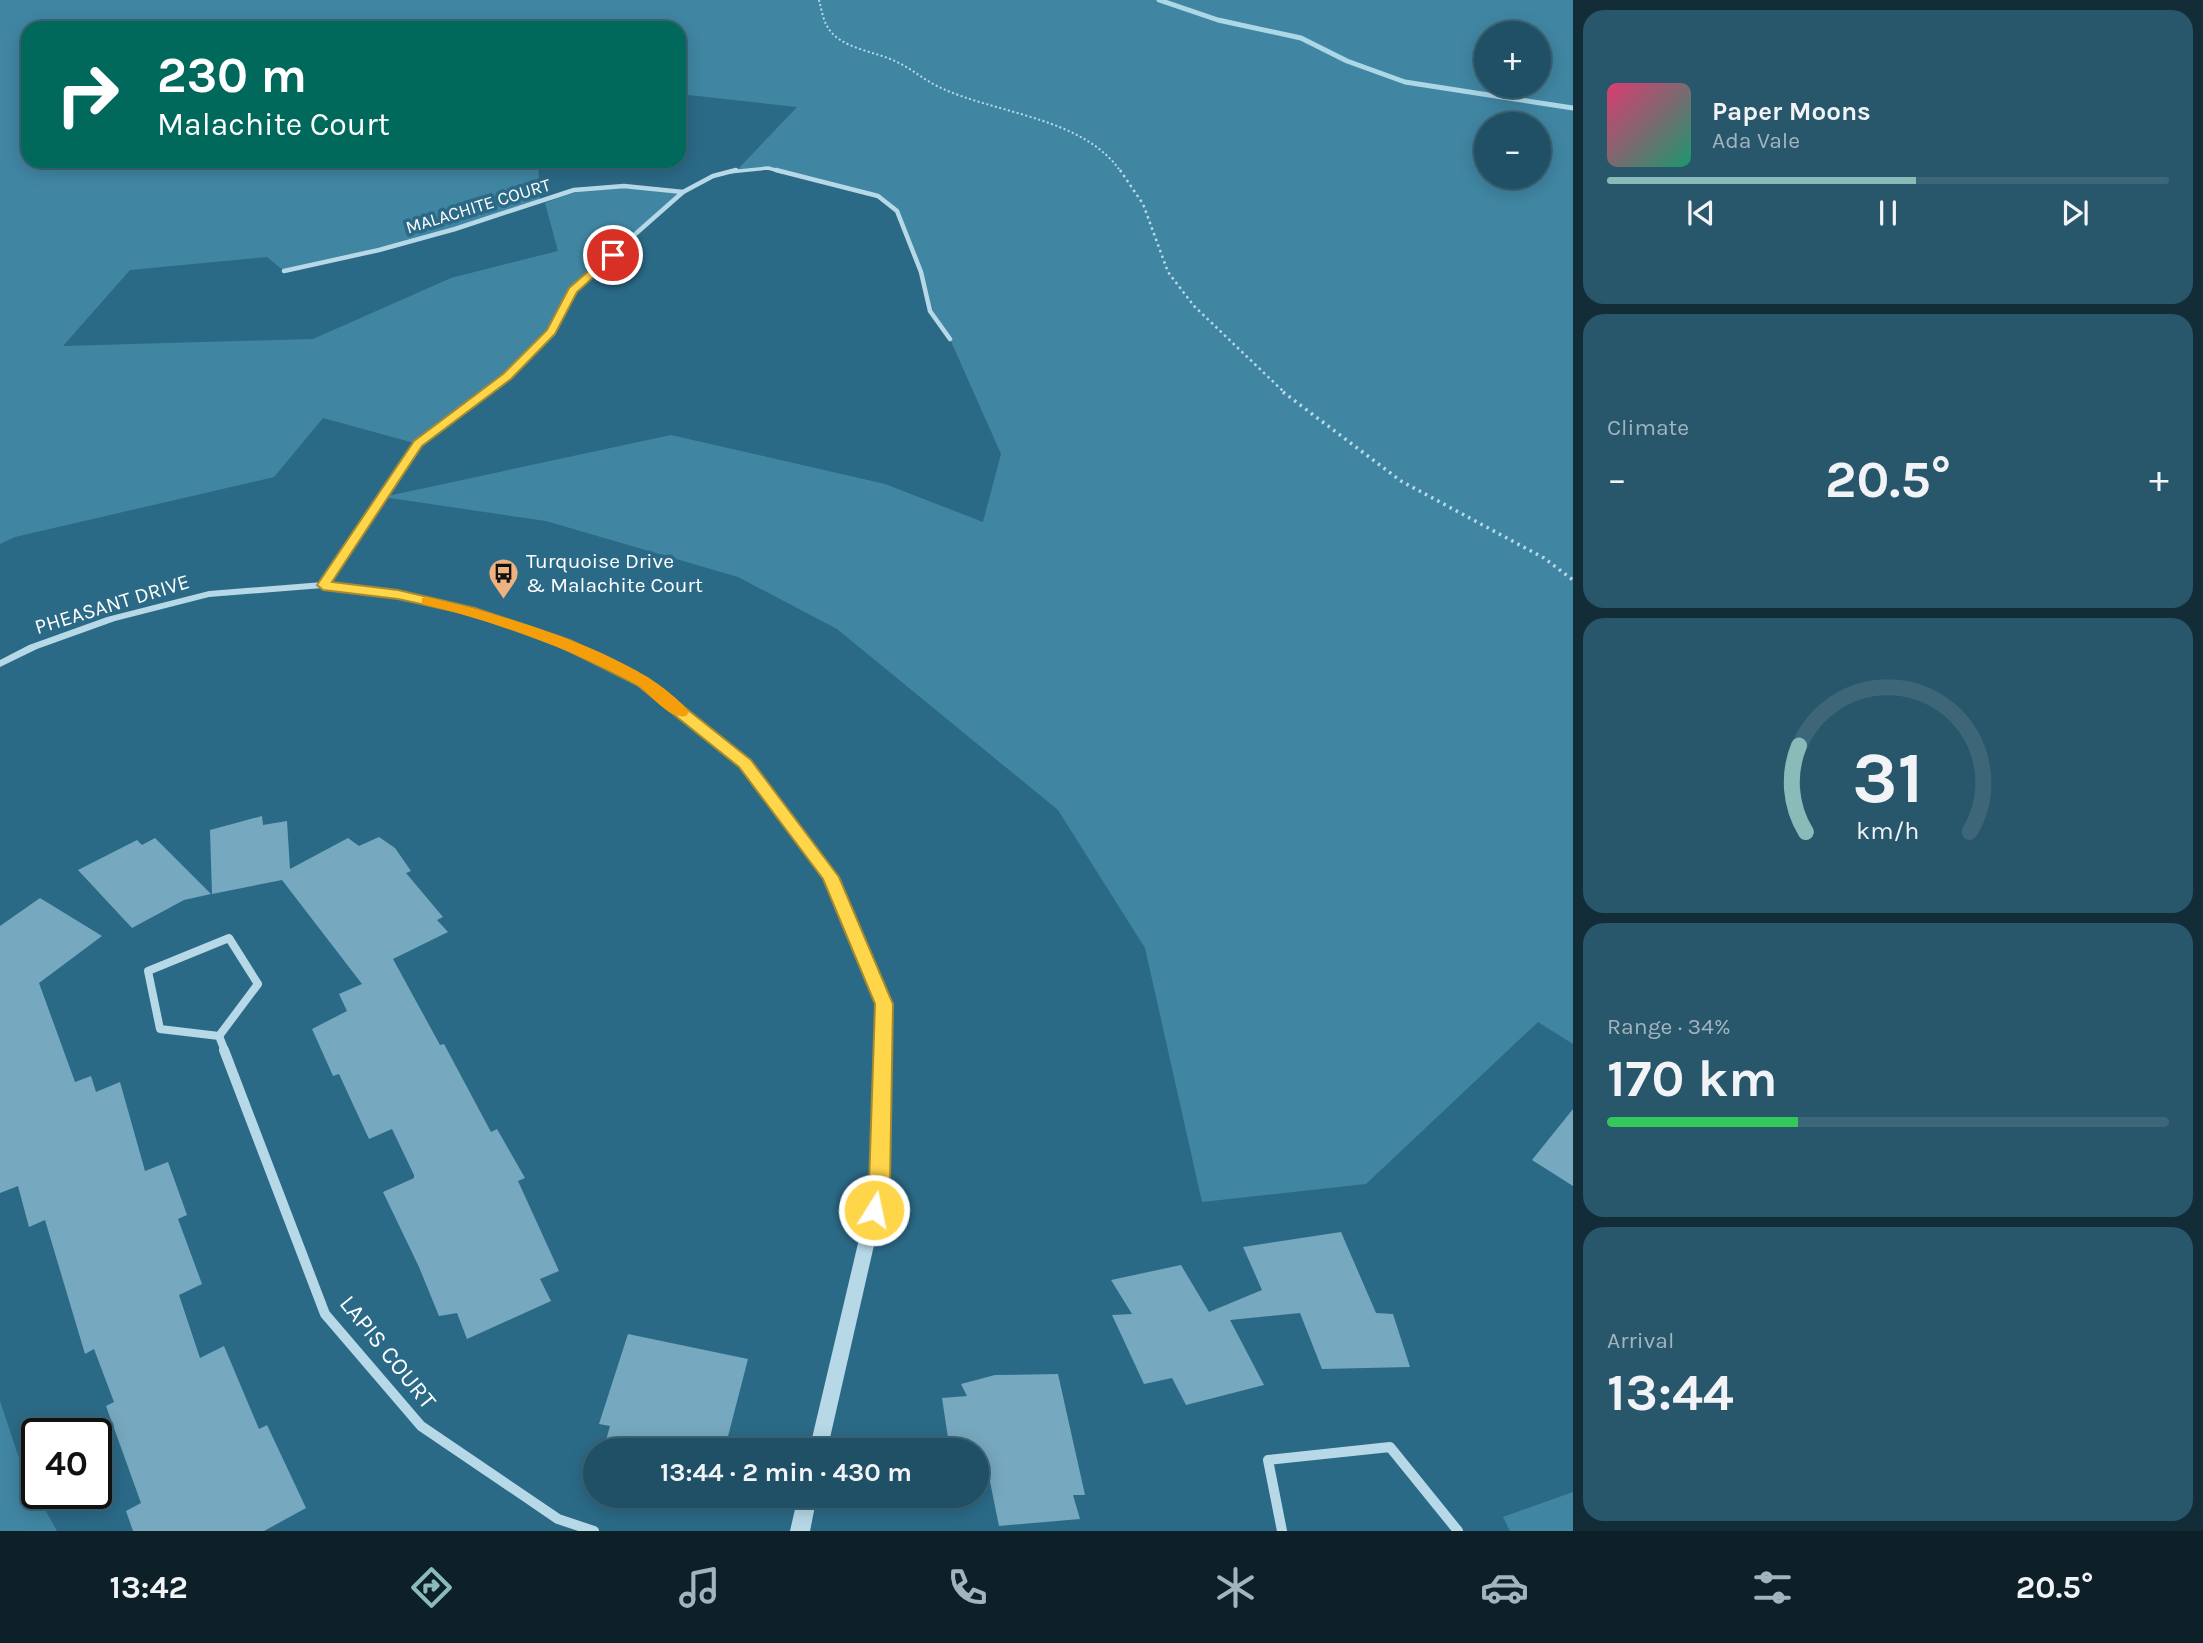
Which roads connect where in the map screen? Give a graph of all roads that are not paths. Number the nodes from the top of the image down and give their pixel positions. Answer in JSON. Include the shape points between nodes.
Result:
{"nodes":[{"id":1,"x":683,"y":192,"type":"junction"},
{"id":2,"x":284,"y":271,"type":"dead end"},
{"id":3,"x":950,"y":339,"type":"dead end"},
{"id":4,"x":323,"y":585,"type":"junction"},
{"id":5,"x":0,"y":664,"type":"edge"},
{"id":6,"x":219,"y":1036,"type":"junction"},
{"id":7,"x":821,"y":1438,"type":"edge"},
{"id":8,"x":805,"y":1508,"type":"edge"},
{"id":9,"x":594,"y":1531,"type":"edge"},
{"id":10,"x":800,"y":1531,"type":"edge"},
{"id":11,"x":1282,"y":1531,"type":"edge"},
{"id":12,"x":1458,"y":1531,"type":"edge"}],
"edges":[{"from":1,"to":2,"type":"street","name":"MALACHITE COURT","via":[[624,186],[574,190],[455,229]]},
{"from":1,"to":3,"type":"street","via":[[713,176],[768,167],[878,196],[897,211],[921,272],[930,311]]},
{"from":1,"to":4,"type":"street","via":[[572,290],[552,331],[507,377],[418,444]]},
{"from":4,"to":5,"type":"street","name":"PHEASANT DRIVE","via":[[209,594],[111,620],[33,647]]},
{"from":4,"to":7,"type":"street","name":"PHEASANT DRIVE","via":[[475,612],[565,643],[643,682],[745,764],[831,877],[884,1004],[880,1184]]},
{"from":6,"to":6,"type":"street","via":[[160,1029],[148,971],[229,938],[258,984]]},
{"from":6,"to":9,"type":"street","name":"LAPIS COURT","via":[[325,1314],[421,1426],[558,1519]]},
{"from":8,"to":10,"type":"street"},
{"from":11,"to":12,"type":"street","via":[[1268,1460],[1390,1447]]}]}
